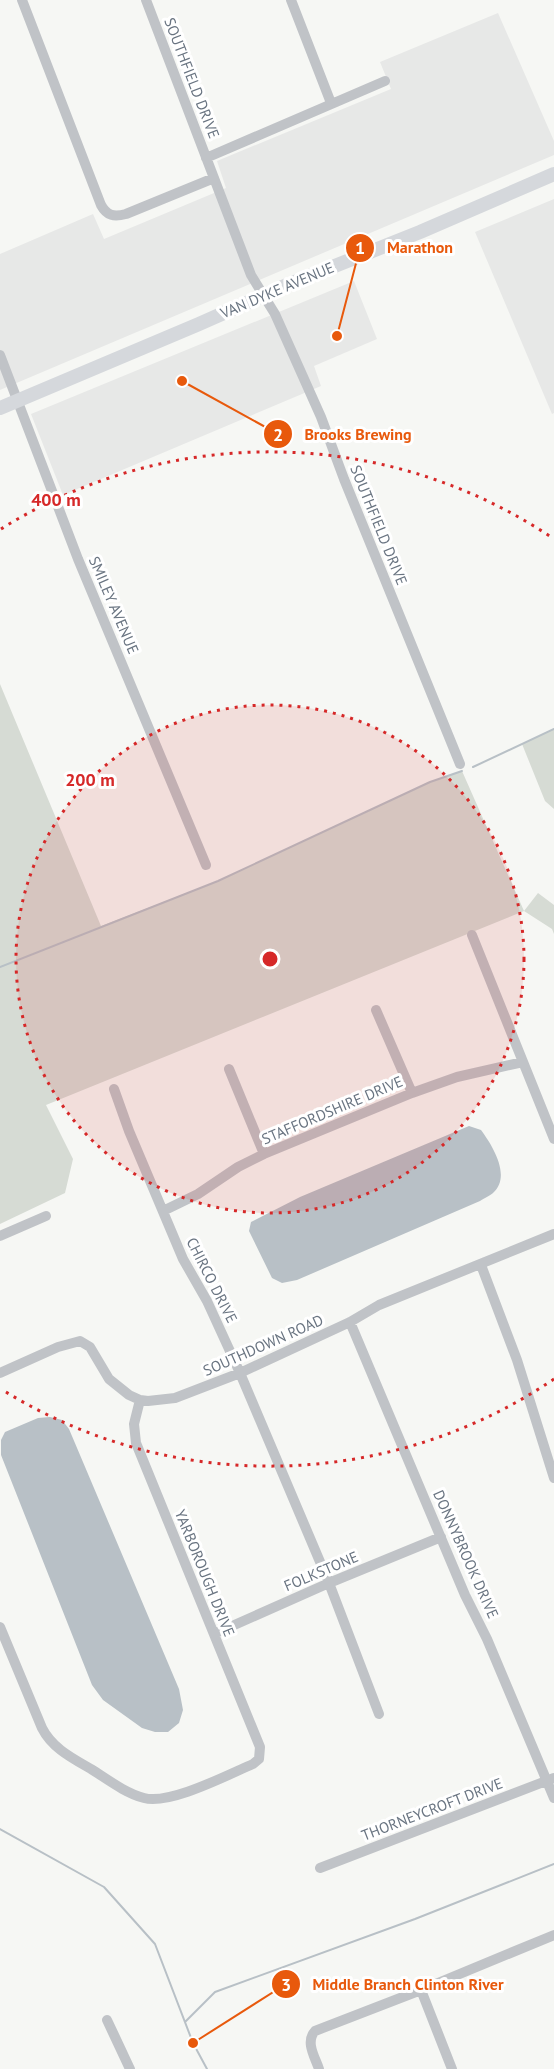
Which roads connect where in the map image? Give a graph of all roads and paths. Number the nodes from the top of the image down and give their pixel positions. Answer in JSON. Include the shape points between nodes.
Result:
{"nodes":[{"id":1,"x":22,"y":0,"type":"edge"},
{"id":2,"x":146,"y":0,"type":"edge"},
{"id":3,"x":291,"y":0,"type":"edge"},
{"id":4,"x":385,"y":81,"type":"dead end"},
{"id":5,"x":331,"y":103,"type":"junction"},
{"id":6,"x":206,"y":158,"type":"junction"},
{"id":7,"x":554,"y":174,"type":"edge"},
{"id":8,"x":214,"y":178,"type":"junction"},
{"id":9,"x":262,"y":295,"type":"junction"},
{"id":10,"x":0,"y":355,"type":"edge"},
{"id":11,"x":18,"y":400,"type":"junction"},
{"id":12,"x":0,"y":408,"type":"edge"},
{"id":13,"x":460,"y":764,"type":"dead end"},
{"id":14,"x":206,"y":865,"type":"dead end"},
{"id":15,"x":472,"y":935,"type":"dead end"},
{"id":16,"x":376,"y":1010,"type":"dead end"},
{"id":17,"x":523,"y":1062,"type":"junction"},
{"id":18,"x":229,"y":1069,"type":"dead end"},
{"id":19,"x":114,"y":1089,"type":"dead end"},
{"id":20,"x":412,"y":1093,"type":"junction"},
{"id":21,"x":554,"y":1139,"type":"edge"},
{"id":22,"x":264,"y":1154,"type":"junction"},
{"id":23,"x":163,"y":1211,"type":"junction"},
{"id":24,"x":46,"y":1216,"type":"dead end"},
{"id":25,"x":554,"y":1234,"type":"edge"},
{"id":26,"x":0,"y":1236,"type":"edge"},
{"id":27,"x":481,"y":1265,"type":"junction"},
{"id":28,"x":350,"y":1322,"type":"junction"},
{"id":29,"x":0,"y":1373,"type":"edge"},
{"id":30,"x":240,"y":1373,"type":"junction"},
{"id":31,"x":140,"y":1400,"type":"junction"},
{"id":32,"x":554,"y":1478,"type":"edge"},
{"id":33,"x":441,"y":1537,"type":"junction"},
{"id":34,"x":329,"y":1583,"type":"junction"},
{"id":35,"x":0,"y":1627,"type":"edge"},
{"id":36,"x":214,"y":1634,"type":"junction"},
{"id":37,"x":380,"y":1714,"type":"dead end"},
{"id":38,"x":550,"y":1779,"type":"edge"},
{"id":39,"x":554,"y":1798,"type":"edge"},
{"id":40,"x":320,"y":1868,"type":"dead end"},
{"id":41,"x":554,"y":1935,"type":"edge"},
{"id":42,"x":421,"y":1990,"type":"junction"},
{"id":43,"x":107,"y":2020,"type":"dead end"},
{"id":44,"x":130,"y":2069,"type":"edge"},
{"id":45,"x":319,"y":2069,"type":"edge"},
{"id":46,"x":452,"y":2069,"type":"edge"}],
"edges":[{"from":1,"to":8,"type":"street","via":[[101,205],[109,215],[126,214]]},
{"from":2,"to":6,"type":"street","name":"SOUTHFIELD DRIVE"},
{"from":3,"to":5,"type":"street"},
{"from":4,"to":5,"type":"street"},
{"from":5,"to":6,"type":"street"},
{"from":6,"to":8,"type":"street","name":"SOUTHFIELD DRIVE"},
{"from":7,"to":9,"type":"main road","name":"VAN DYKE AVENUE"},
{"from":8,"to":9,"type":"street","name":"SOUTHFIELD DRIVE"},
{"from":9,"to":11,"type":"main road","name":"VAN DYKE AVENUE"},
{"from":9,"to":13,"type":"street","name":"SOUTHFIELD DRIVE","via":[[321,417]]},
{"from":10,"to":11,"type":"street","name":"SMILEY AVENUE"},
{"from":11,"to":12,"type":"main road","name":"VAN DYKE AVENUE"},
{"from":11,"to":14,"type":"street","name":"SMILEY AVENUE","via":[[78,559]]},
{"from":15,"to":17,"type":"street"},
{"from":16,"to":20,"type":"street"},
{"from":17,"to":20,"type":"street","name":"STAFFORDSHIRE DRIVE","via":[[457,1077]]},
{"from":17,"to":21,"type":"street"},
{"from":18,"to":22,"type":"street"},
{"from":19,"to":23,"type":"street","name":"CHIRCO DRIVE"},
{"from":20,"to":22,"type":"street","name":"STAFFORDSHIRE DRIVE"},
{"from":22,"to":23,"type":"street","name":"STAFFORDSHIRE DRIVE"},
{"from":23,"to":30,"type":"street","name":"CHIRCO DRIVE"},
{"from":24,"to":26,"type":"street"},
{"from":25,"to":27,"type":"street","name":"SOUTHDOWN ROAD"},
{"from":27,"to":28,"type":"street","name":"SOUTHDOWN ROAD","via":[[379,1305]]},
{"from":27,"to":32,"type":"street","via":[[517,1360]]},
{"from":28,"to":30,"type":"street","name":"SOUTHDOWN ROAD"},
{"from":28,"to":33,"type":"street","name":"DONNYBROOK DRIVE"},
{"from":29,"to":31,"type":"street","via":[[80,1341],[95,1353],[112,1383]]},
{"from":30,"to":31,"type":"street","name":"SOUTHDOWN ROAD","via":[[175,1398]]},
{"from":30,"to":34,"type":"street","name":"CHIRCO DRIVE"},
{"from":31,"to":36,"type":"street","name":"YARBOROUGH DRIVE","via":[[134,1424],[136,1443]]},
{"from":33,"to":34,"type":"street","name":"FOLKSTONE"},
{"from":33,"to":38,"type":"street","name":"DONNYBROOK DRIVE"},
{"from":34,"to":36,"type":"street","name":"FOLKSTONE"},
{"from":34,"to":37,"type":"street","name":"CHIRCO DRIVE"},
{"from":35,"to":36,"type":"street","name":"YARBOROUGH DRIVE","via":[[50,1741],[135,1794],[152,1800],[168,1798],[253,1764],[261,1756]]},
{"from":38,"to":39,"type":"street","name":"DONNYBROOK DRIVE"},
{"from":38,"to":40,"type":"street","name":"THORNEYCROFT DRIVE"},
{"from":41,"to":42,"type":"street"},
{"from":42,"to":45,"type":"street","via":[[318,2029],[311,2035],[310,2045]]},
{"from":42,"to":46,"type":"street"},
{"from":43,"to":44,"type":"street"}]}
